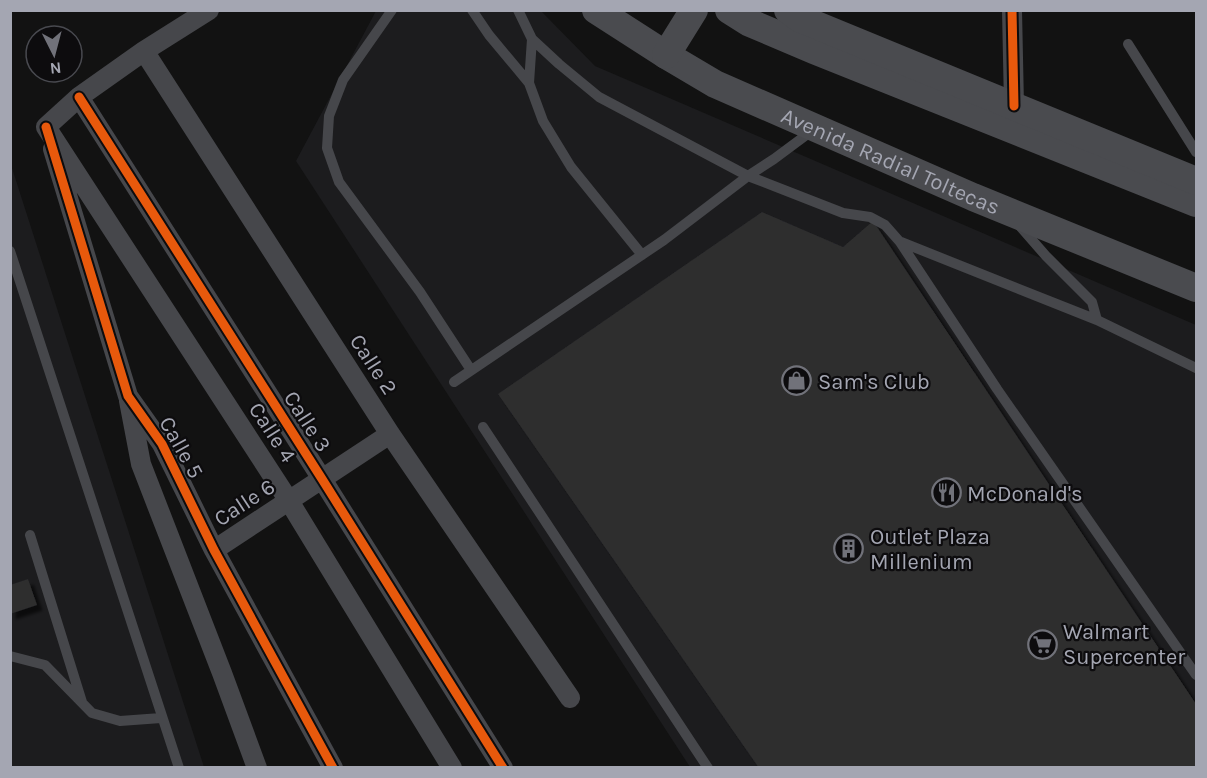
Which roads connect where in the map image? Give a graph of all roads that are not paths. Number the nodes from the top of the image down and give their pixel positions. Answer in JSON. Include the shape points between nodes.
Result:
{"nodes":[{"id":1,"x":392,"y":10,"type":"edge"},
{"id":2,"x":472,"y":10,"type":"edge"},
{"id":3,"x":518,"y":10,"type":"edge"},
{"id":4,"x":596,"y":10,"type":"edge"},
{"id":5,"x":694,"y":10,"type":"edge"},
{"id":6,"x":729,"y":10,"type":"edge"},
{"id":7,"x":1012,"y":10,"type":"edge"},
{"id":8,"x":201,"y":12,"type":"edge"},
{"id":9,"x":795,"y":13,"type":"edge"},
{"id":10,"x":532,"y":39,"type":"junction"},
{"id":11,"x":1128,"y":44,"type":"dead end"},
{"id":12,"x":144,"y":51,"type":"junction"},
{"id":13,"x":666,"y":55,"type":"junction"},
{"id":14,"x":529,"y":83,"type":"junction"},
{"id":15,"x":79,"y":97,"type":"junction"},
{"id":16,"x":1014,"y":106,"type":"junction"},
{"id":17,"x":46,"y":127,"type":"junction"},
{"id":18,"x":815,"y":128,"type":"junction"},
{"id":19,"x":1197,"y":152,"type":"edge"},
{"id":20,"x":748,"y":176,"type":"junction"},
{"id":21,"x":1197,"y":181,"type":"edge"},
{"id":22,"x":1197,"y":203,"type":"edge"},
{"id":23,"x":1007,"y":211,"type":"junction"},
{"id":24,"x":900,"y":242,"type":"junction"},
{"id":25,"x":10,"y":250,"type":"edge"},
{"id":26,"x":642,"y":255,"type":"junction"},
{"id":27,"x":1197,"y":288,"type":"edge"},
{"id":28,"x":1097,"y":320,"type":"junction"},
{"id":29,"x":1197,"y":368,"type":"edge"},
{"id":30,"x":471,"y":370,"type":"junction"},
{"id":31,"x":454,"y":382,"type":"dead end"},
{"id":32,"x":128,"y":396,"type":"junction"},
{"id":33,"x":483,"y":427,"type":"dead end"},
{"id":34,"x":390,"y":434,"type":"junction"},
{"id":35,"x":322,"y":479,"type":"junction"},
{"id":36,"x":289,"y":501,"type":"junction"},
{"id":37,"x":30,"y":536,"type":"dead end"},
{"id":38,"x":214,"y":550,"type":"junction"},
{"id":39,"x":10,"y":656,"type":"edge"},
{"id":40,"x":1197,"y":675,"type":"edge"},
{"id":41,"x":570,"y":698,"type":"dead end"},
{"id":42,"x":82,"y":702,"type":"junction"},
{"id":43,"x":162,"y":718,"type":"junction"},
{"id":44,"x":501,"y":767,"type":"edge"},
{"id":45,"x":178,"y":768,"type":"edge"},
{"id":46,"x":257,"y":768,"type":"edge"},
{"id":47,"x":333,"y":768,"type":"edge"},
{"id":48,"x":452,"y":768,"type":"edge"},
{"id":49,"x":708,"y":768,"type":"edge"}],
"edges":[{"from":1,"to":30,"type":"lane","via":[[343,80],[329,116],[327,148],[339,182],[420,292]]},
{"from":2,"to":14,"type":"lane"},
{"from":3,"to":10,"type":"lane"},
{"from":4,"to":13,"type":"main road","name":"Avenida Radial Toltecas"},
{"from":5,"to":13,"type":"main road"},
{"from":6,"to":22,"type":"main road","via":[[814,50]]},
{"from":7,"to":16,"type":"street"},
{"from":8,"to":12,"type":"street"},
{"from":9,"to":16,"type":"main road"},
{"from":10,"to":14,"type":"lane"},
{"from":10,"to":20,"type":"lane","via":[[599,97]]},
{"from":11,"to":19,"type":"lane"},
{"from":12,"to":15,"type":"street"},
{"from":12,"to":34,"type":"street","name":"Calle 2"},
{"from":13,"to":18,"type":"main road","name":"Avenida Radial Toltecas","via":[[715,84]]},
{"from":14,"to":26,"type":"lane","via":[[543,121],[571,167]]},
{"from":15,"to":17,"type":"street"},
{"from":15,"to":35,"type":"street","name":"Calle 3"},
{"from":16,"to":21,"type":"main road"},
{"from":17,"to":32,"type":"street","name":"Calle 5"},
{"from":17,"to":36,"type":"street","name":"Calle 4"},
{"from":18,"to":20,"type":"lane"},
{"from":18,"to":23,"type":"main road","name":"Avenida Radial Toltecas"},
{"from":20,"to":24,"type":"lane","via":[[843,213],[870,217],[885,225]]},
{"from":20,"to":26,"type":"lane"},
{"from":23,"to":27,"type":"main road","name":"Avenida Radial Toltecas"},
{"from":23,"to":28,"type":"lane","via":[[1092,302]]},
{"from":24,"to":28,"type":"lane"},
{"from":24,"to":40,"type":"lane","via":[[997,389]]},
{"from":25,"to":43,"type":"lane"},
{"from":26,"to":30,"type":"lane"},
{"from":28,"to":29,"type":"lane"},
{"from":30,"to":31,"type":"lane"},
{"from":32,"to":38,"type":"street","name":"Calle 5","via":[[162,444]]},
{"from":32,"to":46,"type":"street","via":[[141,464]]},
{"from":33,"to":49,"type":"lane"},
{"from":34,"to":35,"type":"street","name":"Calle 6"},
{"from":34,"to":41,"type":"street","name":"Calle 2"},
{"from":35,"to":36,"type":"street","name":"Calle 6"},
{"from":35,"to":44,"type":"street","name":"Calle 3"},
{"from":36,"to":38,"type":"street","name":"Calle 6"},
{"from":36,"to":48,"type":"street","name":"Calle 4"},
{"from":37,"to":42,"type":"lane"},
{"from":38,"to":47,"type":"street","name":"Calle 5"},
{"from":39,"to":42,"type":"lane","via":[[45,665]]},
{"from":42,"to":43,"type":"lane","via":[[92,713],[120,721]]},
{"from":43,"to":45,"type":"lane"}]}
